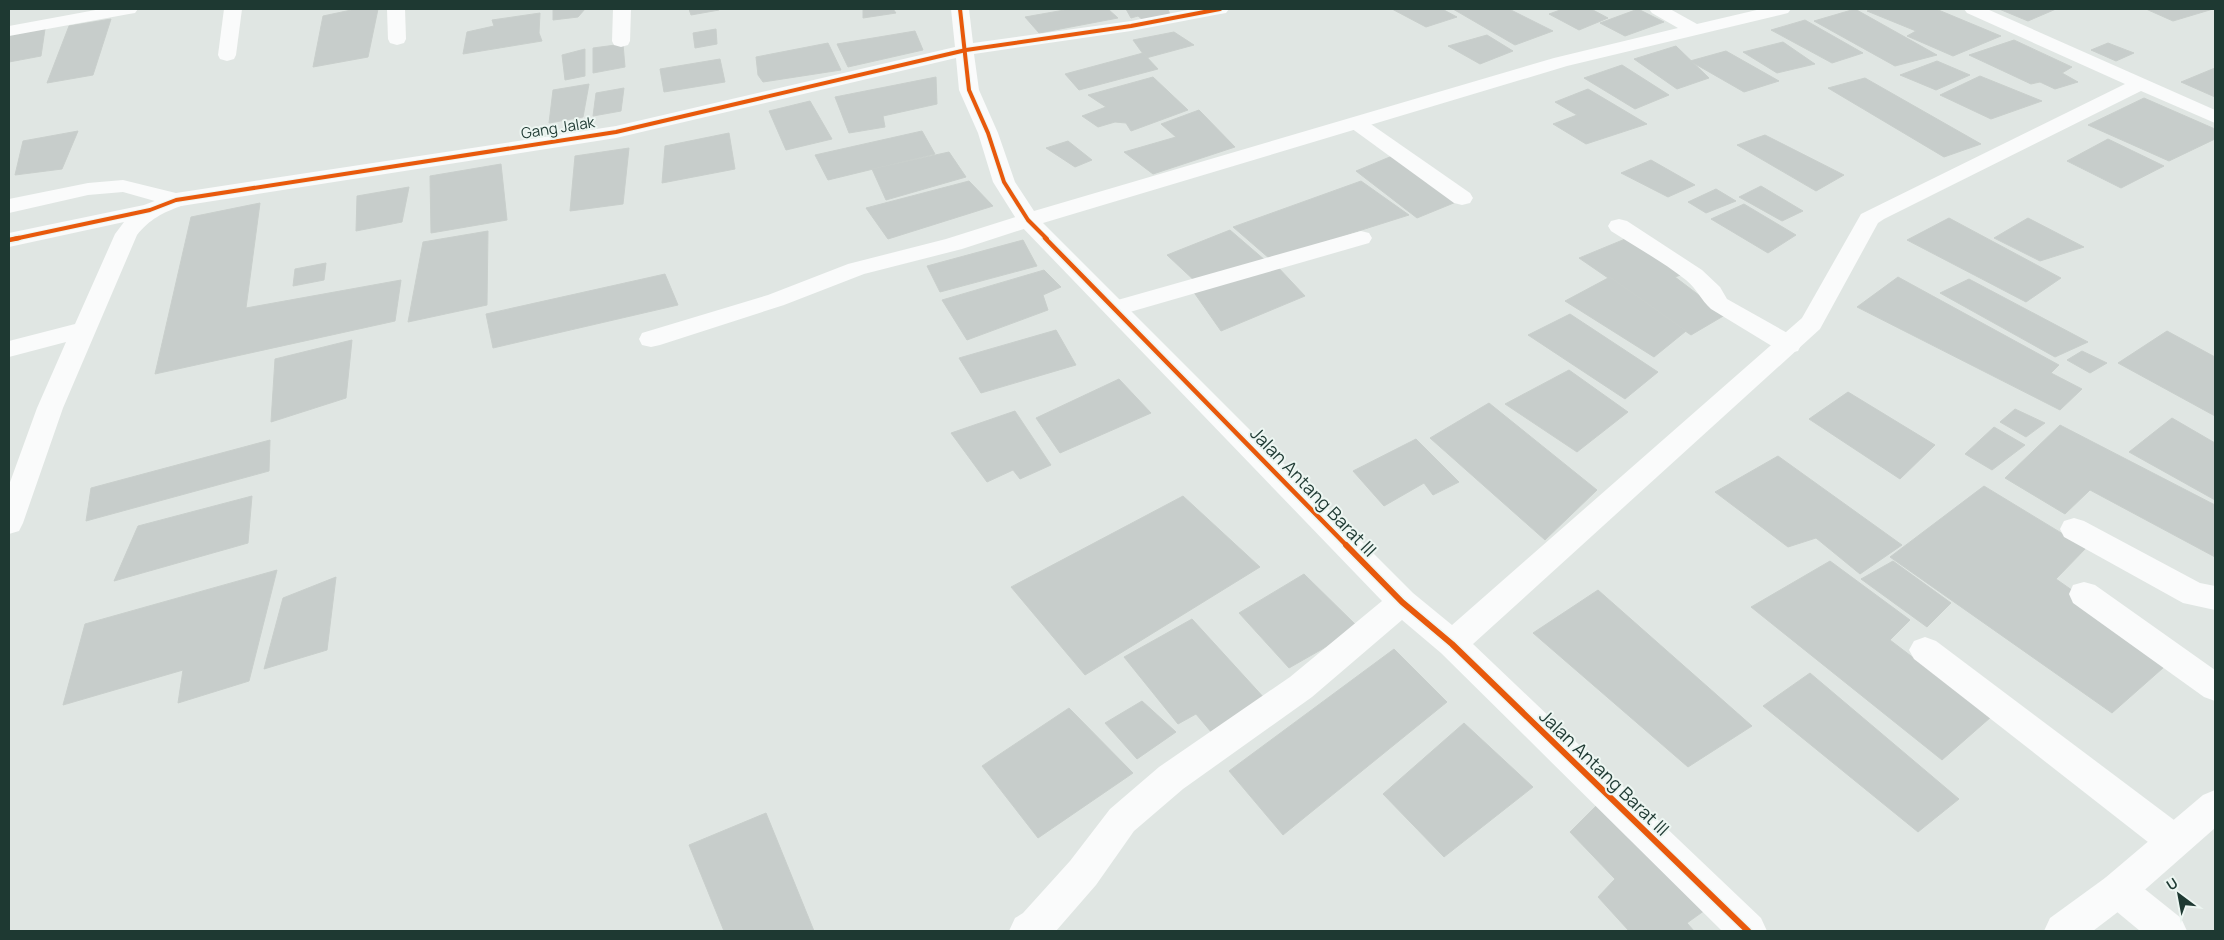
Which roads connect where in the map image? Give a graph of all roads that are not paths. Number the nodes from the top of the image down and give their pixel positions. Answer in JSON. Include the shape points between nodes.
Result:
{"nodes":[{"id":1,"x":129,"y":9,"type":"edge"},
{"id":2,"x":233,"y":9,"type":"edge"},
{"id":3,"x":396,"y":9,"type":"edge"},
{"id":4,"x":622,"y":9,"type":"edge"},
{"id":5,"x":960,"y":9,"type":"edge"},
{"id":6,"x":1220,"y":9,"type":"edge"},
{"id":7,"x":1658,"y":9,"type":"edge"},
{"id":8,"x":1782,"y":9,"type":"edge"},
{"id":9,"x":1973,"y":9,"type":"edge"},
{"id":10,"x":1694,"y":30,"type":"junction"},
{"id":11,"x":9,"y":31,"type":"edge"},
{"id":12,"x":397,"y":39,"type":"dead end"},
{"id":13,"x":621,"y":41,"type":"dead end"},
{"id":14,"x":966,"y":50,"type":"junction"},
{"id":15,"x":227,"y":55,"type":"dead end"},
{"id":16,"x":2141,"y":84,"type":"junction"},
{"id":17,"x":2215,"y":118,"type":"edge"},
{"id":18,"x":1358,"y":124,"type":"junction"},
{"id":19,"x":1462,"y":198,"type":"dead end"},
{"id":20,"x":176,"y":200,"type":"junction"},
{"id":21,"x":9,"y":206,"type":"edge"},
{"id":22,"x":150,"y":210,"type":"junction"},
{"id":23,"x":1028,"y":220,"type":"junction"},
{"id":24,"x":1619,"y":226,"type":"dead end"},
{"id":25,"x":1362,"y":238,"type":"dead end"},
{"id":26,"x":9,"y":240,"type":"edge"},
{"id":27,"x":1116,"y":308,"type":"junction"},
{"id":28,"x":85,"y":329,"type":"junction"},
{"id":29,"x":651,"y":339,"type":"dead end"},
{"id":30,"x":1789,"y":345,"type":"junction"},
{"id":31,"x":9,"y":349,"type":"edge"},
{"id":32,"x":9,"y":523,"type":"edge"},
{"id":33,"x":2074,"y":529,"type":"dead end"},
{"id":34,"x":2084,"y":594,"type":"dead end"},
{"id":35,"x":2215,"y":598,"type":"edge"},
{"id":36,"x":1402,"y":602,"type":"junction"},
{"id":37,"x":1452,"y":644,"type":"junction"},
{"id":38,"x":1925,"y":650,"type":"dead end"},
{"id":39,"x":2215,"y":687,"type":"edge"},
{"id":40,"x":2215,"y":806,"type":"edge"},
{"id":41,"x":2174,"y":841,"type":"junction"},
{"id":42,"x":2118,"y":890,"type":"junction"},
{"id":43,"x":1028,"y":931,"type":"edge"},
{"id":44,"x":1748,"y":931,"type":"edge"},
{"id":45,"x":2064,"y":931,"type":"edge"},
{"id":46,"x":2168,"y":931,"type":"edge"}],
"edges":[{"from":1,"to":11,"type":"street"},
{"from":2,"to":15,"type":"street"},
{"from":3,"to":12,"type":"street"},
{"from":4,"to":13,"type":"street"},
{"from":5,"to":14,"type":"street","name":"Jalan Antang Barat III"},
{"from":6,"to":14,"type":"street","name":"Gang Jalak","via":[[1131,26]]},
{"from":7,"to":10,"type":"street"},
{"from":8,"to":10,"type":"street"},
{"from":9,"to":16,"type":"street"},
{"from":10,"to":18,"type":"street","via":[[1561,62]]},
{"from":14,"to":20,"type":"street","name":"Gang Jalak","via":[[616,132]]},
{"from":14,"to":23,"type":"street","name":"Jalan Antang Barat III","via":[[969,90],[1004,182]]},
{"from":16,"to":17,"type":"street"},
{"from":16,"to":30,"type":"street","via":[[1869,219],[1811,323]]},
{"from":18,"to":19,"type":"street"},
{"from":18,"to":23,"type":"street"},
{"from":20,"to":21,"type":"street","via":[[123,186],[88,189]]},
{"from":20,"to":22,"type":"street","name":"Gang Jalak"},
{"from":22,"to":26,"type":"street"},
{"from":22,"to":28,"type":"street","via":[[126,234]]},
{"from":23,"to":27,"type":"street","name":"Jalan Antang Barat III"},
{"from":23,"to":29,"type":"street","via":[[954,244],[856,269],[776,300]]},
{"from":24,"to":30,"type":"street","via":[[1694,275],[1712,292],[1719,304]]},
{"from":25,"to":27,"type":"street"},
{"from":27,"to":36,"type":"street","name":"Jalan Antang Barat III"},
{"from":28,"to":31,"type":"street"},
{"from":28,"to":32,"type":"street","via":[[50,408]]},
{"from":30,"to":37,"type":"street"},
{"from":33,"to":35,"type":"street","via":[[2194,594]]},
{"from":34,"to":39,"type":"street"},
{"from":36,"to":37,"type":"street","name":"Jalan Antang Barat III"},
{"from":36,"to":43,"type":"street","via":[[1301,687],[1171,778],[1122,820],[1083,873]]},
{"from":37,"to":44,"type":"street","name":"Jalan Antang Barat III"},
{"from":38,"to":41,"type":"street"},
{"from":40,"to":41,"type":"street"},
{"from":41,"to":42,"type":"street"},
{"from":42,"to":45,"type":"street"},
{"from":42,"to":46,"type":"street"}]}
